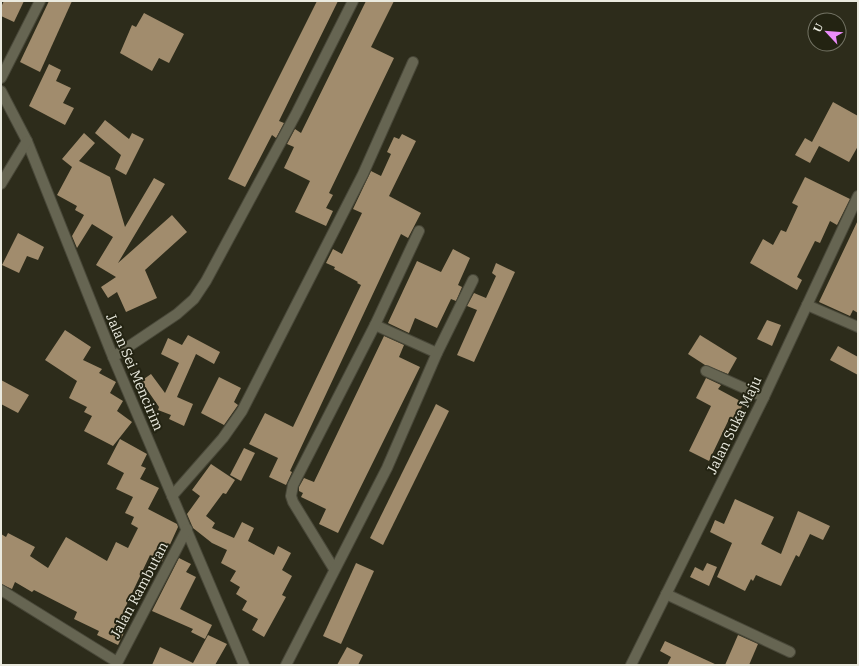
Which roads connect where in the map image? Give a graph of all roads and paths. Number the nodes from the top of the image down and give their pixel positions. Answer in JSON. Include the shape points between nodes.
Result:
{"nodes":[{"id":1,"x":40,"y":1,"type":"edge"},
{"id":2,"x":353,"y":1,"type":"edge"},
{"id":3,"x":412,"y":62,"type":"dead end"},
{"id":4,"x":1,"y":78,"type":"edge"},
{"id":5,"x":1,"y":91,"type":"edge"},
{"id":6,"x":27,"y":141,"type":"junction"},
{"id":7,"x":1,"y":184,"type":"edge"},
{"id":8,"x":858,"y":196,"type":"edge"},
{"id":9,"x":419,"y":231,"type":"dead end"},
{"id":10,"x":473,"y":280,"type":"dead end"},
{"id":11,"x":807,"y":305,"type":"junction"},
{"id":12,"x":375,"y":324,"type":"junction"},
{"id":13,"x":858,"y":328,"type":"edge"},
{"id":14,"x":437,"y":353,"type":"junction"},
{"id":15,"x":113,"y":357,"type":"junction"},
{"id":16,"x":706,"y":371,"type":"dead end"},
{"id":17,"x":764,"y":397,"type":"junction"},
{"id":18,"x":172,"y":496,"type":"junction"},
{"id":19,"x":187,"y":529,"type":"junction"},
{"id":20,"x":334,"y":569,"type":"junction"},
{"id":21,"x":1,"y":590,"type":"edge"},
{"id":22,"x":666,"y":594,"type":"junction"},
{"id":23,"x":790,"y":652,"type":"dead end"},
{"id":24,"x":116,"y":664,"type":"edge"},
{"id":25,"x":244,"y":665,"type":"edge"},
{"id":26,"x":286,"y":665,"type":"edge"},
{"id":27,"x":631,"y":665,"type":"edge"}],
"edges":[{"from":1,"to":4,"type":"street"},
{"from":2,"to":15,"type":"street","via":[[293,119],[198,293],[177,314]]},
{"from":3,"to":18,"type":"street","via":[[363,174],[242,411],[223,438]]},
{"from":5,"to":6,"type":"street","name":"Jalan Sei Mencirim"},
{"from":6,"to":7,"type":"street"},
{"from":6,"to":15,"type":"street","name":"Jalan Sei Mencirim"},
{"from":8,"to":11,"type":"street","name":"Jalan Suka Maju"},
{"from":9,"to":12,"type":"street"},
{"from":10,"to":14,"type":"street"},
{"from":11,"to":13,"type":"street"},
{"from":11,"to":17,"type":"street","name":"Jalan Suka Maju"},
{"from":12,"to":14,"type":"street"},
{"from":12,"to":20,"type":"street","via":[[293,485],[291,496]]},
{"from":14,"to":20,"type":"street","via":[[386,468]]},
{"from":15,"to":18,"type":"street","name":"Jalan Sei Mencirim"},
{"from":16,"to":17,"type":"street"},
{"from":17,"to":22,"type":"street","name":"Jalan Suka Maju"},
{"from":18,"to":19,"type":"street","name":"Jalan Sei Mencirim"},
{"from":19,"to":24,"type":"street","name":"Jalan Rambutan"},
{"from":19,"to":25,"type":"street","name":"Jalan Sei Mencirim"},
{"from":20,"to":26,"type":"street"},
{"from":21,"to":24,"type":"street"},
{"from":22,"to":23,"type":"street"},
{"from":22,"to":27,"type":"street","name":"Jalan Suka Maju"}]}
